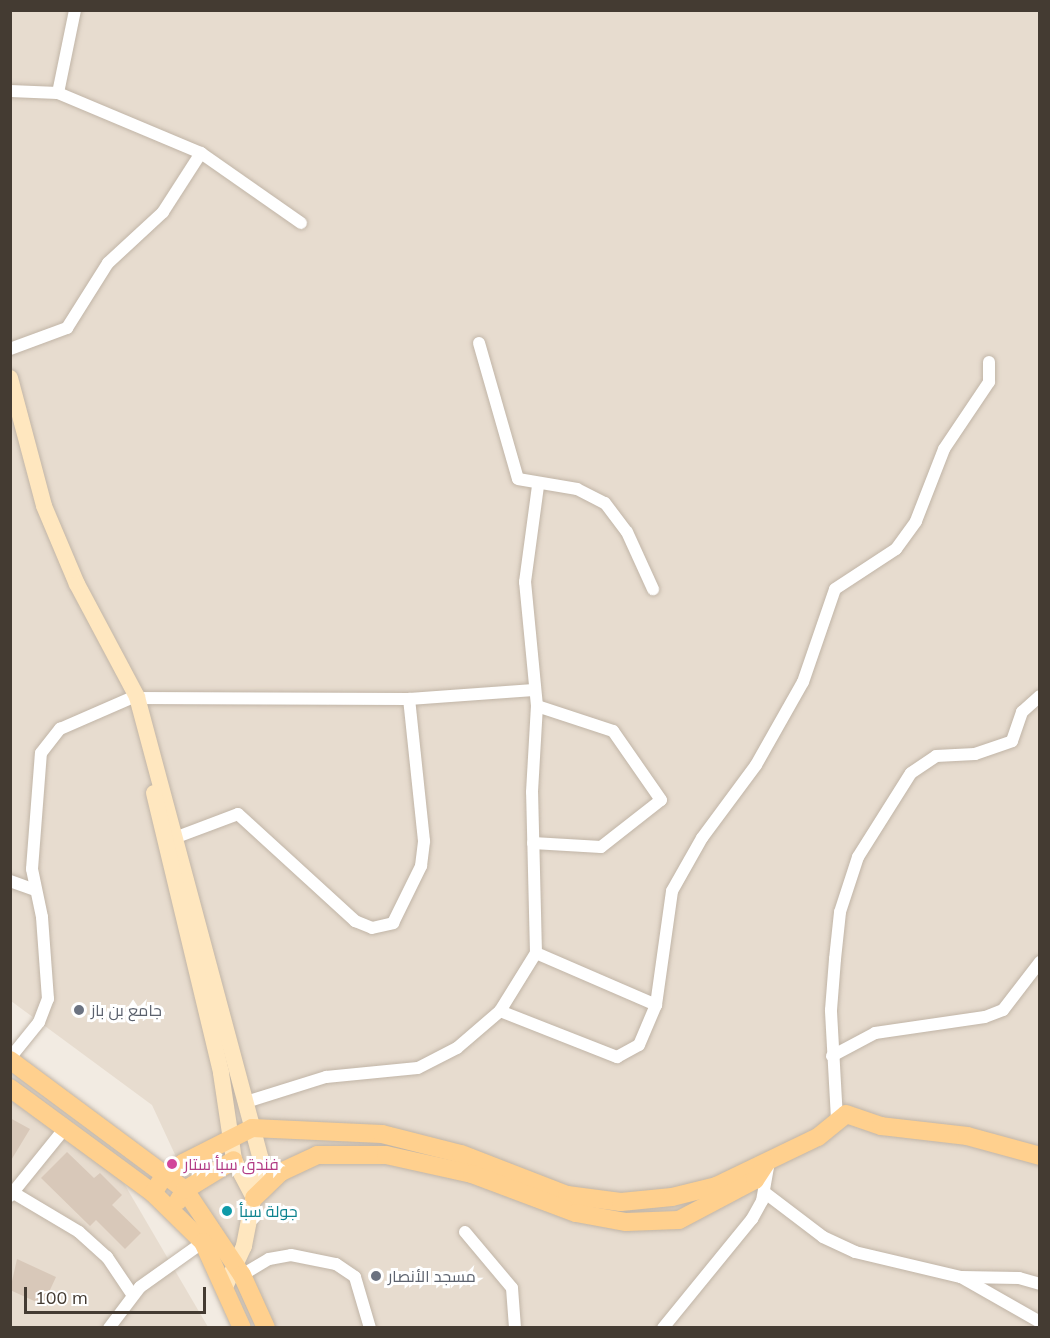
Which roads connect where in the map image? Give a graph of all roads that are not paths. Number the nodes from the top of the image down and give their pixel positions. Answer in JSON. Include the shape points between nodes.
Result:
{"nodes":[{"id":1,"x":75,"y":10,"type":"edge"},
{"id":2,"x":10,"y":91,"type":"edge"},
{"id":3,"x":58,"y":93,"type":"junction"},
{"id":4,"x":201,"y":153,"type":"junction"},
{"id":5,"x":301,"y":223,"type":"dead end"},
{"id":6,"x":479,"y":343,"type":"dead end"},
{"id":7,"x":10,"y":349,"type":"edge"},
{"id":8,"x":989,"y":362,"type":"dead end"},
{"id":9,"x":10,"y":378,"type":"edge"},
{"id":10,"x":538,"y":486,"type":"junction"},
{"id":11,"x":653,"y":589,"type":"dead end"},
{"id":12,"x":534,"y":690,"type":"junction"},
{"id":13,"x":1040,"y":696,"type":"edge"},
{"id":14,"x":134,"y":698,"type":"junction"},
{"id":15,"x":408,"y":699,"type":"junction"},
{"id":16,"x":537,"y":706,"type":"junction"},
{"id":17,"x":177,"y":837,"type":"junction"},
{"id":18,"x":533,"y":843,"type":"junction"},
{"id":19,"x":10,"y":881,"type":"edge"},
{"id":20,"x":35,"y":890,"type":"junction"},
{"id":21,"x":536,"y":954,"type":"junction"},
{"id":22,"x":1040,"y":962,"type":"edge"},
{"id":23,"x":656,"y":1005,"type":"junction"},
{"id":24,"x":500,"y":1011,"type":"junction"},
{"id":25,"x":832,"y":1056,"type":"junction"},
{"id":26,"x":10,"y":1059,"type":"edge"},
{"id":27,"x":10,"y":1088,"type":"edge"},
{"id":28,"x":246,"y":1102,"type":"junction"},
{"id":29,"x":837,"y":1119,"type":"junction"},
{"id":30,"x":65,"y":1128,"type":"junction"},
{"id":31,"x":252,"y":1128,"type":"junction"},
{"id":32,"x":232,"y":1136,"type":"junction"},
{"id":33,"x":1040,"y":1156,"type":"edge"},
{"id":34,"x":234,"y":1160,"type":"junction"},
{"id":35,"x":768,"y":1160,"type":"junction"},
{"id":36,"x":164,"y":1176,"type":"junction"},
{"id":37,"x":185,"y":1190,"type":"junction"},
{"id":38,"x":764,"y":1192,"type":"junction"},
{"id":39,"x":153,"y":1193,"type":"junction"},
{"id":40,"x":11,"y":1194,"type":"edge"},
{"id":41,"x":254,"y":1198,"type":"junction"},
{"id":42,"x":173,"y":1210,"type":"junction"},
{"id":43,"x":465,"y":1232,"type":"dead end"},
{"id":44,"x":203,"y":1242,"type":"junction"},
{"id":45,"x":239,"y":1270,"type":"junction"},
{"id":46,"x":961,"y":1277,"type":"junction"},
{"id":47,"x":1040,"y":1284,"type":"edge"},
{"id":48,"x":224,"y":1289,"type":"junction"},
{"id":49,"x":132,"y":1294,"type":"junction"},
{"id":50,"x":1040,"y":1322,"type":"edge"},
{"id":51,"x":109,"y":1328,"type":"edge"},
{"id":52,"x":242,"y":1328,"type":"edge"},
{"id":53,"x":266,"y":1328,"type":"edge"},
{"id":54,"x":370,"y":1328,"type":"edge"},
{"id":55,"x":514,"y":1328,"type":"edge"},
{"id":56,"x":663,"y":1328,"type":"edge"}],
"edges":[{"from":1,"to":3,"type":"street"},
{"from":2,"to":3,"type":"street"},
{"from":3,"to":4,"type":"street"},
{"from":4,"to":5,"type":"street"},
{"from":4,"to":7,"type":"street","via":[[163,212],[108,263],[67,328]]},
{"from":6,"to":10,"type":"street","via":[[518,479]]},
{"from":8,"to":23,"type":"street","via":[[989,382],[944,449],[916,521],[896,549],[835,589],[803,682],[756,765],[702,838],[672,891]]},
{"from":9,"to":14,"type":"main road","via":[[44,506],[77,584]]},
{"from":10,"to":11,"type":"street","via":[[577,489],[605,503],[627,532]]},
{"from":10,"to":12,"type":"street","via":[[525,582]]},
{"from":12,"to":15,"type":"street"},
{"from":12,"to":16,"type":"street"},
{"from":13,"to":25,"type":"street","via":[[1022,712],[1012,741],[975,754],[936,756],[911,773],[887,805],[858,857],[840,912],[831,1010]]},
{"from":14,"to":15,"type":"street"},
{"from":14,"to":17,"type":"main road"},
{"from":14,"to":20,"type":"street","via":[[60,729],[41,753],[32,869]]},
{"from":14,"to":32,"type":"main road"},
{"from":15,"to":17,"type":"street","via":[[424,841],[422,866],[393,923],[372,928],[356,921],[238,814]]},
{"from":16,"to":18,"type":"street"},
{"from":16,"to":18,"type":"street","via":[[613,731],[661,800],[601,847]]},
{"from":17,"to":28,"type":"main road"},
{"from":18,"to":21,"type":"street"},
{"from":19,"to":20,"type":"street"},
{"from":20,"to":26,"type":"street","via":[[42,917],[48,999],[39,1022]]},
{"from":21,"to":23,"type":"street"},
{"from":21,"to":24,"type":"street"},
{"from":22,"to":25,"type":"street","via":[[1003,1010],[985,1017],[875,1033]]},
{"from":23,"to":24,"type":"street","via":[[639,1045],[617,1057]]},
{"from":24,"to":28,"type":"street","via":[[457,1048],[418,1068],[326,1077]]},
{"from":25,"to":29,"type":"street"},
{"from":26,"to":36,"type":"main road"},
{"from":27,"to":30,"type":"main road"},
{"from":28,"to":31,"type":"main road"},
{"from":29,"to":33,"type":"main road","via":[[846,1114],[881,1126],[967,1136]]},
{"from":29,"to":35,"type":"main road","via":[[818,1137]]},
{"from":30,"to":39,"type":"main road"},
{"from":30,"to":40,"type":"street"},
{"from":31,"to":32,"type":"main road"},
{"from":31,"to":35,"type":"main road","via":[[382,1134],[461,1154],[567,1195],[621,1202],[672,1197],[716,1186]]},
{"from":31,"to":41,"type":"main road","via":[[261,1158]]},
{"from":32,"to":34,"type":"main road"},
{"from":32,"to":36,"type":"main road"},
{"from":34,"to":37,"type":"main road"},
{"from":34,"to":41,"type":"main road"},
{"from":35,"to":38,"type":"street"},
{"from":35,"to":41,"type":"main road","via":[[755,1180],[679,1220],[626,1222],[576,1213],[472,1174],[386,1155],[317,1155],[281,1173]]},
{"from":36,"to":37,"type":"main road"},
{"from":36,"to":39,"type":"main road"},
{"from":37,"to":42,"type":"main road"},
{"from":37,"to":45,"type":"main road"},
{"from":38,"to":46,"type":"street","via":[[823,1237],[855,1252]]},
{"from":38,"to":56,"type":"street","via":[[742,1233]]},
{"from":39,"to":42,"type":"main road"},
{"from":40,"to":49,"type":"street","via":[[79,1232],[107,1257]]},
{"from":41,"to":45,"type":"main road"},
{"from":42,"to":44,"type":"main road"},
{"from":43,"to":55,"type":"street","via":[[512,1288]]},
{"from":44,"to":48,"type":"main road"},
{"from":44,"to":49,"type":"street"},
{"from":45,"to":48,"type":"main road"},
{"from":45,"to":53,"type":"main road"},
{"from":45,"to":54,"type":"street","via":[[291,1255],[336,1264],[355,1277]]},
{"from":46,"to":47,"type":"street","via":[[1019,1278]]},
{"from":46,"to":50,"type":"street"},
{"from":48,"to":52,"type":"main road"},
{"from":49,"to":51,"type":"street"}]}
